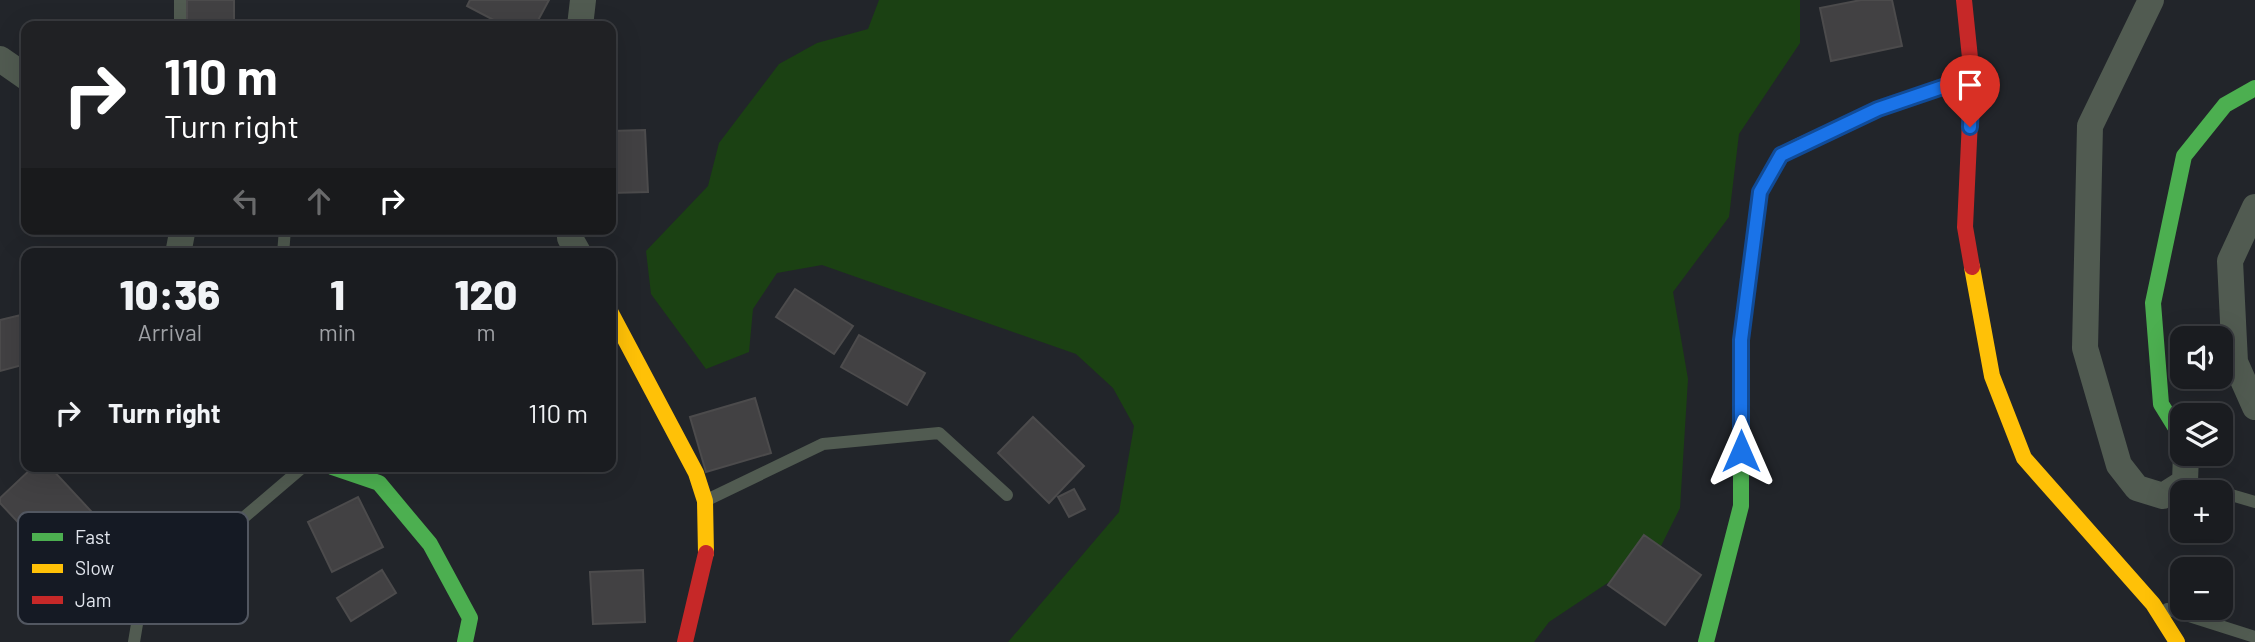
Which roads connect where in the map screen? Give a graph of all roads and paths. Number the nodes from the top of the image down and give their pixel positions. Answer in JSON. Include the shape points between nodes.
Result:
{"nodes":[{"id":1,"x":180,"y":0,"type":"edge"},
{"id":2,"x":583,"y":0,"type":"edge"},
{"id":3,"x":1964,"y":0,"type":"edge"},
{"id":4,"x":2151,"y":0,"type":"edge"},
{"id":5,"x":180,"y":21,"type":"edge"},
{"id":6,"x":581,"y":21,"type":"edge"},
{"id":7,"x":0,"y":59,"type":"edge"},
{"id":8,"x":21,"y":74,"type":"edge"},
{"id":9,"x":1972,"y":77,"type":"junction"},
{"id":10,"x":2255,"y":88,"type":"edge"},
{"id":11,"x":2255,"y":207,"type":"edge"},
{"id":12,"x":616,"y":322,"type":"edge"},
{"id":13,"x":2255,"y":407,"type":"edge"},
{"id":14,"x":2170,"y":419,"type":"edge"},
{"id":15,"x":297,"y":472,"type":"edge"},
{"id":16,"x":347,"y":472,"type":"edge"},
{"id":17,"x":2170,"y":492,"type":"edge"},
{"id":18,"x":1007,"y":495,"type":"dead end"},
{"id":19,"x":2233,"y":496,"type":"edge"},
{"id":20,"x":705,"y":501,"type":"junction"},
{"id":21,"x":2255,"y":502,"type":"edge"},
{"id":22,"x":248,"y":514,"type":"edge"},
{"id":23,"x":2153,"y":604,"type":"junction"},
{"id":24,"x":137,"y":624,"type":"edge"},
{"id":25,"x":2255,"y":637,"type":"edge"},
{"id":26,"x":134,"y":642,"type":"edge"},
{"id":27,"x":465,"y":642,"type":"edge"},
{"id":28,"x":685,"y":642,"type":"edge"},
{"id":29,"x":1706,"y":642,"type":"edge"},
{"id":30,"x":2177,"y":642,"type":"edge"}],
"edges":[{"from":1,"to":5,"type":"lane"},
{"from":2,"to":6,"type":"street"},
{"from":3,"to":9,"type":"street"},
{"from":4,"to":17,"type":"street","via":[[2090,126],[2085,348],[2119,465],[2137,488],[2163,496]]},
{"from":7,"to":8,"type":"street"},
{"from":9,"to":23,"type":"street","via":[[1965,227],[1992,376],[2024,458]]},
{"from":9,"to":29,"type":"street","via":[[1878,109],[1781,155],[1760,192],[1741,340],[1741,506]]},
{"from":10,"to":14,"type":"street","via":[[2225,105],[2184,156],[2153,303],[2161,404]]},
{"from":11,"to":13,"type":"street","via":[[2230,261],[2235,362]]},
{"from":12,"to":20,"type":"street","via":[[696,473]]},
{"from":15,"to":22,"type":"lane"},
{"from":16,"to":27,"type":"street","via":[[379,483],[430,544],[470,618]]},
{"from":18,"to":20,"type":"lane","via":[[939,433],[823,444]]},
{"from":19,"to":21,"type":"lane"},
{"from":20,"to":28,"type":"street","via":[[706,559]]},
{"from":23,"to":25,"type":"lane"},
{"from":23,"to":30,"type":"street"},
{"from":24,"to":26,"type":"lane"}]}
